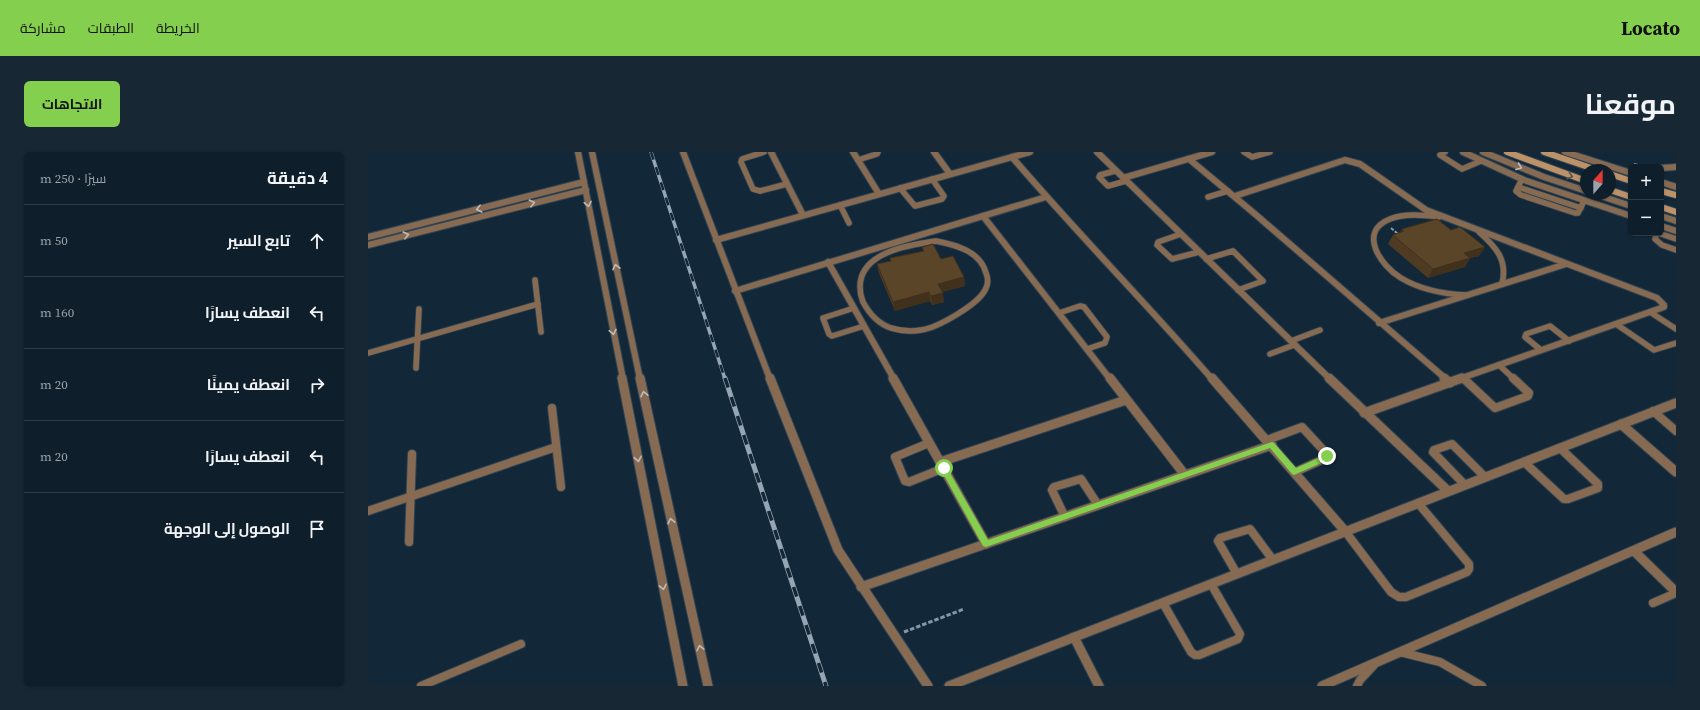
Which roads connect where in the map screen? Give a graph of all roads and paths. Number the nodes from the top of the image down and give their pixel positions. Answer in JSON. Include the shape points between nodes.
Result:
{"nodes":[{"id":1,"x":578,"y":152,"type":"edge"},
{"id":2,"x":592,"y":152,"type":"edge"},
{"id":3,"x":683,"y":152,"type":"edge"},
{"id":4,"x":764,"y":152,"type":"edge"},
{"id":5,"x":771,"y":152,"type":"edge"},
{"id":6,"x":852,"y":152,"type":"edge"},
{"id":7,"x":878,"y":152,"type":"edge"},
{"id":8,"x":934,"y":152,"type":"edge"},
{"id":9,"x":1030,"y":152,"type":"edge"},
{"id":10,"x":1097,"y":152,"type":"edge"},
{"id":11,"x":1212,"y":152,"type":"edge"},
{"id":12,"x":1244,"y":152,"type":"edge"},
{"id":13,"x":1270,"y":152,"type":"edge"},
{"id":14,"x":1445,"y":152,"type":"edge"},
{"id":15,"x":1463,"y":152,"type":"edge"},
{"id":16,"x":1483,"y":152,"type":"edge"},
{"id":17,"x":1508,"y":152,"type":"edge"},
{"id":18,"x":1544,"y":152,"type":"edge"},
{"id":19,"x":1565,"y":152,"type":"edge"},
{"id":20,"x":1012,"y":157,"type":"junction"},
{"id":21,"x":1189,"y":159,"type":"junction"},
{"id":22,"x":858,"y":160,"type":"junction"},
{"id":23,"x":1481,"y":161,"type":"junction"},
{"id":24,"x":1593,"y":161,"type":"junction"},
{"id":25,"x":1592,"y":164,"type":"edge"},
{"id":26,"x":1580,"y":165,"type":"edge"},
{"id":27,"x":1676,"y":167,"type":"edge"},
{"id":28,"x":1664,"y":168,"type":"edge"},
{"id":29,"x":1618,"y":169,"type":"junction"},
{"id":30,"x":1628,"y":169,"type":"edge"},
{"id":31,"x":1116,"y":171,"type":"junction"},
{"id":32,"x":1628,"y":172,"type":"edge"},
{"id":33,"x":598,"y":174,"type":"junction"},
{"id":34,"x":950,"y":174,"type":"junction"},
{"id":35,"x":1616,"y":176,"type":"edge"},
{"id":36,"x":932,"y":179,"type":"junction"},
{"id":37,"x":1522,"y":179,"type":"junction"},
{"id":38,"x":1580,"y":179,"type":"edge"},
{"id":39,"x":1124,"y":180,"type":"junction"},
{"id":40,"x":1628,"y":180,"type":"edge"},
{"id":41,"x":584,"y":183,"type":"junction"},
{"id":42,"x":1664,"y":183,"type":"edge"},
{"id":43,"x":787,"y":184,"type":"junction"},
{"id":44,"x":1676,"y":187,"type":"edge"},
{"id":45,"x":900,"y":188,"type":"junction"},
{"id":46,"x":1580,"y":189,"type":"edge"},
{"id":47,"x":1228,"y":190,"type":"junction"},
{"id":48,"x":1664,"y":191,"type":"edge"},
{"id":49,"x":1616,"y":192,"type":"edge"},
{"id":50,"x":879,"y":194,"type":"junction"},
{"id":51,"x":1676,"y":195,"type":"edge"},
{"id":52,"x":1235,"y":196,"type":"junction"},
{"id":53,"x":1628,"y":196,"type":"edge"},
{"id":54,"x":1046,"y":197,"type":"junction"},
{"id":55,"x":1208,"y":197,"type":"dead end"},
{"id":56,"x":1613,"y":200,"type":"edge"},
{"id":57,"x":1584,"y":201,"type":"junction"},
{"id":58,"x":840,"y":205,"type":"junction"},
{"id":59,"x":1628,"y":205,"type":"edge"},
{"id":60,"x":1664,"y":208,"type":"edge"},
{"id":61,"x":1676,"y":212,"type":"edge"},
{"id":62,"x":803,"y":215,"type":"junction"},
{"id":63,"x":1628,"y":215,"type":"edge"},
{"id":64,"x":983,"y":216,"type":"junction"},
{"id":65,"x":1442,"y":217,"type":"junction"},
{"id":66,"x":1664,"y":217,"type":"edge"},
{"id":67,"x":1676,"y":221,"type":"edge"},
{"id":68,"x":850,"y":223,"type":"dead end"},
{"id":69,"x":1664,"y":227,"type":"edge"},
{"id":70,"x":1676,"y":231,"type":"edge"},
{"id":71,"x":1480,"y":232,"type":"junction"},
{"id":72,"x":1181,"y":234,"type":"junction"},
{"id":73,"x":1664,"y":235,"type":"edge"},
{"id":74,"x":1656,"y":236,"type":"edge"},
{"id":75,"x":368,"y":237,"type":"edge"},
{"id":76,"x":1676,"y":239,"type":"edge"},
{"id":77,"x":716,"y":240,"type":"junction"},
{"id":78,"x":899,"y":241,"type":"junction"},
{"id":79,"x":368,"y":245,"type":"edge"},
{"id":80,"x":903,"y":247,"type":"junction"},
{"id":81,"x":1676,"y":250,"type":"edge"},
{"id":82,"x":1198,"y":252,"type":"junction"},
{"id":83,"x":1206,"y":259,"type":"junction"},
{"id":84,"x":828,"y":262,"type":"junction"},
{"id":85,"x":1566,"y":264,"type":"junction"},
{"id":86,"x":535,"y":280,"type":"dead end"},
{"id":87,"x":1502,"y":284,"type":"junction"},
{"id":88,"x":1238,"y":290,"type":"junction"},
{"id":89,"x":735,"y":291,"type":"junction"},
{"id":90,"x":1467,"y":295,"type":"junction"},
{"id":91,"x":538,"y":304,"type":"junction"},
{"id":92,"x":419,"y":309,"type":"dead end"},
{"id":93,"x":856,"y":311,"type":"junction"},
{"id":94,"x":870,"y":311,"type":"junction"},
{"id":95,"x":1650,"y":312,"type":"junction"},
{"id":96,"x":1058,"y":313,"type":"junction"},
{"id":97,"x":1379,"y":323,"type":"junction"},
{"id":98,"x":1616,"y":324,"type":"junction"},
{"id":99,"x":864,"y":326,"type":"junction"},
{"id":100,"x":1676,"y":329,"type":"edge"},
{"id":101,"x":1320,"y":330,"type":"dead end"},
{"id":102,"x":542,"y":332,"type":"dead end"},
{"id":103,"x":418,"y":339,"type":"junction"},
{"id":104,"x":1569,"y":341,"type":"junction"},
{"id":105,"x":1292,"y":343,"type":"junction"},
{"id":106,"x":1676,"y":343,"type":"edge"},
{"id":107,"x":1087,"y":349,"type":"junction"},
{"id":108,"x":1541,"y":350,"type":"junction"},
{"id":109,"x":368,"y":353,"type":"edge"},
{"id":110,"x":1270,"y":354,"type":"dead end"},
{"id":111,"x":1499,"y":365,"type":"junction"},
{"id":112,"x":416,"y":368,"type":"dead end"},
{"id":113,"x":1463,"y":378,"type":"junction"},
{"id":114,"x":1450,"y":383,"type":"junction"},
{"id":115,"x":1126,"y":400,"type":"junction"},
{"id":116,"x":1676,"y":403,"type":"edge"},
{"id":117,"x":552,"y":408,"type":"dead end"},
{"id":118,"x":1653,"y":411,"type":"junction"},
{"id":119,"x":1364,"y":413,"type":"junction"},
{"id":120,"x":1621,"y":424,"type":"junction"},
{"id":121,"x":1676,"y":431,"type":"edge"},
{"id":122,"x":1269,"y":442,"type":"junction"},
{"id":123,"x":929,"y":443,"type":"junction"},
{"id":124,"x":556,"y":446,"type":"junction"},
{"id":125,"x":1560,"y":448,"type":"junction"},
{"id":126,"x":412,"y":454,"type":"dead end"},
{"id":127,"x":1524,"y":462,"type":"junction"},
{"id":128,"x":942,"y":465,"type":"junction"},
{"id":129,"x":1294,"y":472,"type":"junction"},
{"id":130,"x":1676,"y":472,"type":"edge"},
{"id":131,"x":1185,"y":475,"type":"junction"},
{"id":132,"x":1485,"y":477,"type":"junction"},
{"id":133,"x":1465,"y":485,"type":"junction"},
{"id":134,"x":561,"y":487,"type":"dead end"},
{"id":135,"x":1448,"y":491,"type":"junction"},
{"id":136,"x":411,"y":496,"type":"junction"},
{"id":137,"x":1418,"y":503,"type":"junction"},
{"id":138,"x":1098,"y":505,"type":"junction"},
{"id":139,"x":368,"y":511,"type":"edge"},
{"id":140,"x":1065,"y":517,"type":"junction"},
{"id":141,"x":1346,"y":531,"type":"junction"},
{"id":142,"x":1676,"y":532,"type":"edge"},
{"id":143,"x":409,"y":542,"type":"dead end"},
{"id":144,"x":986,"y":544,"type":"junction"},
{"id":145,"x":1634,"y":551,"type":"junction"},
{"id":146,"x":1272,"y":560,"type":"junction"},
{"id":147,"x":1237,"y":574,"type":"junction"},
{"id":148,"x":1211,"y":584,"type":"junction"},
{"id":149,"x":861,"y":587,"type":"junction"},
{"id":150,"x":1676,"y":592,"type":"edge"},
{"id":151,"x":1162,"y":603,"type":"junction"},
{"id":152,"x":1653,"y":603,"type":"dead end"},
{"id":153,"x":964,"y":609,"type":"dead end"},
{"id":154,"x":894,"y":635,"type":"junction"},
{"id":155,"x":1074,"y":637,"type":"junction"},
{"id":156,"x":521,"y":644,"type":"dead end"},
{"id":157,"x":1400,"y":652,"type":"junction"},
{"id":158,"x":1375,"y":663,"type":"junction"},
{"id":159,"x":422,"y":686,"type":"edge"},
{"id":160,"x":684,"y":686,"type":"edge"},
{"id":161,"x":708,"y":686,"type":"edge"},
{"id":162,"x":928,"y":686,"type":"edge"},
{"id":163,"x":949,"y":686,"type":"edge"},
{"id":164,"x":1099,"y":686,"type":"edge"},
{"id":165,"x":1322,"y":686,"type":"edge"},
{"id":166,"x":1357,"y":686,"type":"edge"},
{"id":167,"x":1482,"y":686,"type":"edge"}],
"edges":[{"from":1,"to":41,"type":"street"},
{"from":2,"to":33,"type":"street"},
{"from":3,"to":77,"type":"street"},
{"from":4,"to":43,"type":"lane","via":[[745,157],[741,162],[753,189],[760,191]]},
{"from":5,"to":43,"type":"street"},
{"from":6,"to":22,"type":"street"},
{"from":7,"to":22,"type":"lane"},
{"from":8,"to":34,"type":"street"},
{"from":9,"to":20,"type":"street"},
{"from":10,"to":31,"type":"street"},
{"from":11,"to":21,"type":"street"},
{"from":12,"to":13,"type":"lane","via":[[1252,157]]},
{"from":14,"to":23,"type":"lane","via":[[1440,155],[1462,169]]},
{"from":15,"to":23,"type":"street"},
{"from":16,"to":46,"type":"street","one_way":true},
{"from":17,"to":38,"type":"street","one_way":true},
{"from":18,"to":26,"type":"street"},
{"from":19,"to":24,"type":"street"},
{"from":20,"to":34,"type":"street"},
{"from":20,"to":54,"type":"street"},
{"from":21,"to":39,"type":"street"},
{"from":21,"to":47,"type":"street"},
{"from":22,"to":50,"type":"street"},
{"from":23,"to":37,"type":"street"},
{"from":24,"to":25,"type":"street"},
{"from":24,"to":29,"type":"street"},
{"from":27,"to":28,"type":"street"},
{"from":29,"to":30,"type":"street"},
{"from":29,"to":32,"type":"street"},
{"from":31,"to":39,"type":"street"},
{"from":31,"to":39,"type":"lane","via":[[1099,177],[1108,186]]},
{"from":33,"to":41,"type":"street"},
{"from":161,"to":33,"type":"street","one_way":true,"via":[[626,314]]},
{"from":34,"to":36,"type":"street"},
{"from":35,"to":40,"type":"street"},
{"from":36,"to":45,"type":"street"},
{"from":36,"to":45,"type":"lane","via":[[944,196],[942,199],[915,206]]},
{"from":37,"to":57,"type":"street"},
{"from":37,"to":57,"type":"lane","via":[[1516,191],[1557,208],[1575,213]]},
{"from":39,"to":72,"type":"street"},
{"from":41,"to":75,"type":"street","one_way":true},
{"from":79,"to":41,"type":"street","one_way":true},
{"from":41,"to":160,"type":"street","one_way":true},
{"from":42,"to":44,"type":"street"},
{"from":43,"to":62,"type":"street"},
{"from":45,"to":50,"type":"street"},
{"from":47,"to":52,"type":"street"},
{"from":47,"to":55,"type":"lane"},
{"from":48,"to":51,"type":"street"},
{"from":49,"to":53,"type":"street"},
{"from":50,"to":58,"type":"street"},
{"from":52,"to":65,"type":"street","via":[[1348,160],[1360,164],[1426,210]]},
{"from":52,"to":97,"type":"street"},
{"from":54,"to":64,"type":"street"},
{"from":54,"to":122,"type":"street","via":[[1158,317]]},
{"from":56,"to":59,"type":"street"},
{"from":57,"to":63,"type":"street"},
{"from":58,"to":62,"type":"street"},
{"from":58,"to":68,"type":"lane"},
{"from":60,"to":61,"type":"street"},
{"from":62,"to":77,"type":"street"},
{"from":64,"to":78,"type":"street"},
{"from":64,"to":96,"type":"street"},
{"from":65,"to":71,"type":"street"},
{"from":65,"to":90,"type":"lane","via":[[1403,215],[1384,222],[1378,228],[1373,244],[1376,253],[1392,272],[1419,287],[1452,295]]},
{"from":66,"to":67,"type":"street"},
{"from":69,"to":70,"type":"street"},
{"from":71,"to":85,"type":"street"},
{"from":71,"to":87,"type":"lane","via":[[1502,258],[1505,276]]},
{"from":72,"to":82,"type":"street"},
{"from":72,"to":82,"type":"lane","via":[[1158,242],[1157,245],[1172,259]]},
{"from":73,"to":76,"type":"lane"},
{"from":74,"to":81,"type":"lane","via":[[1657,242]]},
{"from":77,"to":89,"type":"street"},
{"from":78,"to":80,"type":"lane"},
{"from":78,"to":84,"type":"street"},
{"from":80,"to":94,"type":"lane","via":[[871,262],[862,274],[859,286],[861,299]]},
{"from":80,"to":94,"type":"lane","via":[[936,241],[968,250],[980,260],[987,271],[988,283],[985,291],[962,310],[928,329],[899,330],[886,326]]},
{"from":82,"to":83,"type":"street"},
{"from":83,"to":88,"type":"street"},
{"from":83,"to":88,"type":"lane","via":[[1233,251],[1263,281]]},
{"from":84,"to":89,"type":"street"},
{"from":84,"to":93,"type":"street"},
{"from":85,"to":87,"type":"street"},
{"from":85,"to":95,"type":"street","via":[[1657,298],[1663,303],[1664,307]]},
{"from":86,"to":91,"type":"lane"},
{"from":87,"to":90,"type":"street"},
{"from":88,"to":105,"type":"street"},
{"from":89,"to":149,"type":"street","via":[[838,550]]},
{"from":90,"to":97,"type":"street"},
{"from":91,"to":102,"type":"lane"},
{"from":91,"to":103,"type":"lane"},
{"from":92,"to":103,"type":"lane"},
{"from":93,"to":94,"type":"lane"},
{"from":93,"to":99,"type":"street"},
{"from":93,"to":99,"type":"lane","via":[[823,318],[829,334],[832,336]]},
{"from":95,"to":98,"type":"street"},
{"from":95,"to":100,"type":"lane"},
{"from":96,"to":107,"type":"street"},
{"from":96,"to":107,"type":"lane","via":[[1080,306],[1086,308],[1107,337],[1105,343]]},
{"from":97,"to":114,"type":"street"},
{"from":98,"to":104,"type":"street"},
{"from":98,"to":106,"type":"lane","via":[[1654,350]]},
{"from":99,"to":123,"type":"street"},
{"from":101,"to":105,"type":"lane"},
{"from":103,"to":109,"type":"lane"},
{"from":103,"to":112,"type":"lane"},
{"from":104,"to":108,"type":"street"},
{"from":104,"to":108,"type":"lane","via":[[1550,326],[1526,334],[1525,336]]},
{"from":105,"to":110,"type":"lane"},
{"from":105,"to":119,"type":"street"},
{"from":107,"to":115,"type":"street"},
{"from":108,"to":111,"type":"street"},
{"from":111,"to":113,"type":"street"},
{"from":111,"to":113,"type":"lane","via":[[1529,393],[1528,396],[1495,408]]},
{"from":113,"to":114,"type":"street"},
{"from":114,"to":119,"type":"street"},
{"from":115,"to":128,"type":"street"},
{"from":115,"to":131,"type":"street"},
{"from":116,"to":118,"type":"street"},
{"from":117,"to":124,"type":"lane"},
{"from":118,"to":120,"type":"street"},
{"from":118,"to":121,"type":"lane"},
{"from":119,"to":135,"type":"street"},
{"from":120,"to":125,"type":"street"},
{"from":120,"to":130,"type":"street"},
{"from":122,"to":129,"type":"street"},
{"from":122,"to":129,"type":"lane","via":[[1300,427],[1326,454],[1326,458]]},
{"from":122,"to":131,"type":"street"},
{"from":123,"to":128,"type":"street"},
{"from":123,"to":128,"type":"lane","via":[[895,457],[905,481],[909,482]]},
{"from":124,"to":134,"type":"lane"},
{"from":124,"to":136,"type":"lane"},
{"from":125,"to":127,"type":"street"},
{"from":125,"to":127,"type":"lane","via":[[1598,484],[1598,488],[1564,499]]},
{"from":126,"to":136,"type":"lane"},
{"from":127,"to":132,"type":"street"},
{"from":128,"to":144,"type":"street"},
{"from":129,"to":141,"type":"street"},
{"from":131,"to":138,"type":"street"},
{"from":132,"to":133,"type":"street"},
{"from":132,"to":133,"type":"lane","via":[[1452,444],[1434,450],[1433,452]]},
{"from":133,"to":135,"type":"street"},
{"from":135,"to":137,"type":"street"},
{"from":136,"to":139,"type":"lane"},
{"from":136,"to":143,"type":"lane"},
{"from":137,"to":141,"type":"street"},
{"from":137,"to":141,"type":"lane","via":[[1469,564],[1467,572],[1406,597],[1398,597],[1391,592]]},
{"from":138,"to":140,"type":"street"},
{"from":138,"to":140,"type":"lane","via":[[1081,479],[1054,487],[1052,490]]},
{"from":140,"to":144,"type":"street"},
{"from":141,"to":146,"type":"street"},
{"from":142,"to":145,"type":"street"},
{"from":144,"to":149,"type":"street"},
{"from":145,"to":150,"type":"street"},
{"from":145,"to":157,"type":"street"},
{"from":146,"to":147,"type":"street"},
{"from":146,"to":147,"type":"lane","via":[[1250,529],[1220,538],[1218,541]]},
{"from":147,"to":148,"type":"street"},
{"from":148,"to":151,"type":"street"},
{"from":148,"to":151,"type":"lane","via":[[1240,637],[1199,655],[1191,652]]},
{"from":149,"to":154,"type":"street"},
{"from":150,"to":152,"type":"lane"},
{"from":151,"to":155,"type":"street"},
{"from":153,"to":154,"type":"path"},
{"from":154,"to":162,"type":"street"},
{"from":155,"to":163,"type":"street"},
{"from":155,"to":164,"type":"street"},
{"from":156,"to":159,"type":"lane"},
{"from":157,"to":158,"type":"street"},
{"from":157,"to":167,"type":"lane","via":[[1440,662]]},
{"from":158,"to":165,"type":"street"},
{"from":158,"to":166,"type":"lane"}]}
